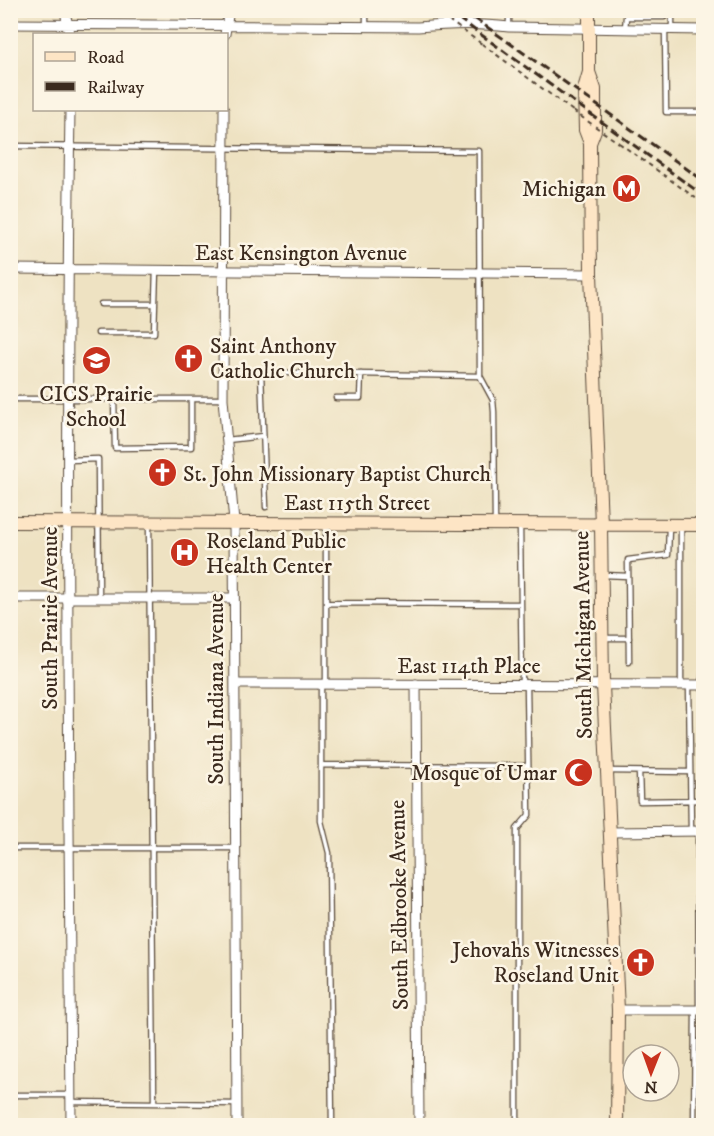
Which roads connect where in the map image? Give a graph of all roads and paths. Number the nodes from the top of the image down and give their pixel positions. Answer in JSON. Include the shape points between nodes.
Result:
{"nodes":[{"id":1,"x":65,"y":10,"type":"edge"},
{"id":2,"x":229,"y":10,"type":"edge"},
{"id":3,"x":366,"y":10,"type":"edge"},
{"id":4,"x":435,"y":10,"type":"edge"},
{"id":5,"x":509,"y":10,"type":"edge"},
{"id":6,"x":589,"y":10,"type":"edge"},
{"id":7,"x":663,"y":10,"type":"edge"},
{"id":8,"x":672,"y":10,"type":"edge"},
{"id":9,"x":10,"y":24,"type":"edge"},
{"id":10,"x":366,"y":26,"type":"junction"},
{"id":11,"x":509,"y":27,"type":"junction"},
{"id":12,"x":589,"y":28,"type":"junction"},
{"id":13,"x":68,"y":29,"type":"edge"},
{"id":14,"x":625,"y":29,"type":"junction"},
{"id":15,"x":668,"y":29,"type":"junction"},
{"id":16,"x":226,"y":30,"type":"edge"},
{"id":17,"x":704,"y":30,"type":"edge"},
{"id":18,"x":70,"y":111,"type":"edge"},
{"id":19,"x":224,"y":111,"type":"edge"},
{"id":20,"x":704,"y":112,"type":"edge"},
{"id":21,"x":10,"y":146,"type":"edge"},
{"id":22,"x":69,"y":146,"type":"junction"},
{"id":23,"x":224,"y":148,"type":"junction"},
{"id":24,"x":704,"y":204,"type":"edge"},
{"id":25,"x":10,"y":269,"type":"edge"},
{"id":26,"x":68,"y":269,"type":"junction"},
{"id":27,"x":156,"y":270,"type":"junction"},
{"id":28,"x":224,"y":271,"type":"junction"},
{"id":29,"x":480,"y":273,"type":"junction"},
{"id":30,"x":591,"y":274,"type":"junction"},
{"id":31,"x":101,"y":304,"type":"dead end"},
{"id":32,"x":155,"y":304,"type":"junction"},
{"id":33,"x":98,"y":333,"type":"dead end"},
{"id":34,"x":223,"y":372,"type":"junction"},
{"id":35,"x":261,"y":373,"type":"junction"},
{"id":36,"x":361,"y":374,"type":"junction"},
{"id":37,"x":480,"y":376,"type":"junction"},
{"id":38,"x":336,"y":398,"type":"dead end"},
{"id":39,"x":10,"y":399,"type":"edge"},
{"id":40,"x":68,"y":399,"type":"junction"},
{"id":41,"x":114,"y":399,"type":"junction"},
{"id":42,"x":191,"y":399,"type":"junction"},
{"id":43,"x":223,"y":399,"type":"junction"},
{"id":44,"x":263,"y":436,"type":"junction"},
{"id":45,"x":226,"y":440,"type":"junction"},
{"id":46,"x":68,"y":460,"type":"junction"},
{"id":47,"x":266,"y":507,"type":"dead end"},
{"id":48,"x":10,"y":522,"type":"edge"},
{"id":49,"x":67,"y":522,"type":"junction"},
{"id":50,"x":100,"y":522,"type":"junction"},
{"id":51,"x":149,"y":522,"type":"junction"},
{"id":52,"x":234,"y":522,"type":"junction"},
{"id":53,"x":326,"y":523,"type":"junction"},
{"id":54,"x":495,"y":524,"type":"junction"},
{"id":55,"x":520,"y":524,"type":"junction"},
{"id":56,"x":601,"y":524,"type":"junction"},
{"id":57,"x":675,"y":524,"type":"junction"},
{"id":58,"x":704,"y":525,"type":"edge"},
{"id":59,"x":602,"y":575,"type":"junction"},
{"id":60,"x":628,"y":576,"type":"junction"},
{"id":61,"x":10,"y":598,"type":"edge"},
{"id":62,"x":69,"y":598,"type":"junction"},
{"id":63,"x":99,"y":598,"type":"junction"},
{"id":64,"x":150,"y":598,"type":"junction"},
{"id":65,"x":234,"y":598,"type":"junction"},
{"id":66,"x":326,"y":603,"type":"junction"},
{"id":67,"x":521,"y":604,"type":"junction"},
{"id":68,"x":704,"y":630,"type":"edge"},
{"id":69,"x":602,"y":638,"type":"junction"},
{"id":70,"x":628,"y":638,"type":"junction"},
{"id":71,"x":629,"y":662,"type":"dead end"},
{"id":72,"x":235,"y":684,"type":"junction"},
{"id":73,"x":324,"y":684,"type":"junction"},
{"id":74,"x":416,"y":684,"type":"junction"},
{"id":75,"x":524,"y":685,"type":"junction"},
{"id":76,"x":603,"y":685,"type":"junction"},
{"id":77,"x":685,"y":685,"type":"junction"},
{"id":78,"x":703,"y":685,"type":"edge"},
{"id":79,"x":321,"y":765,"type":"junction"},
{"id":80,"x":416,"y":766,"type":"junction"},
{"id":81,"x":528,"y":766,"type":"junction"},
{"id":82,"x":607,"y":771,"type":"junction"},
{"id":83,"x":639,"y":772,"type":"junction"},
{"id":84,"x":690,"y":772,"type":"junction"},
{"id":85,"x":690,"y":800,"type":"junction"},
{"id":86,"x":704,"y":800,"type":"edge"},
{"id":87,"x":697,"y":831,"type":"edge"},
{"id":88,"x":610,"y":832,"type":"junction"},
{"id":89,"x":10,"y":848,"type":"edge"},
{"id":90,"x":70,"y":848,"type":"junction"},
{"id":91,"x":152,"y":848,"type":"junction"},
{"id":92,"x":236,"y":848,"type":"junction"},
{"id":93,"x":701,"y":928,"type":"edge"},
{"id":94,"x":618,"y":1010,"type":"junction"},
{"id":95,"x":699,"y":1010,"type":"edge"},
{"id":96,"x":694,"y":1090,"type":"junction"},
{"id":97,"x":704,"y":1090,"type":"edge"},
{"id":98,"x":10,"y":1095,"type":"edge"},
{"id":99,"x":71,"y":1099,"type":"junction"},
{"id":100,"x":154,"y":1103,"type":"junction"},
{"id":101,"x":237,"y":1104,"type":"junction"},
{"id":102,"x":71,"y":1125,"type":"edge"},
{"id":103,"x":237,"y":1125,"type":"edge"},
{"id":104,"x":333,"y":1125,"type":"edge"},
{"id":105,"x":419,"y":1125,"type":"edge"},
{"id":106,"x":517,"y":1125,"type":"edge"},
{"id":107,"x":617,"y":1125,"type":"edge"},
{"id":108,"x":694,"y":1125,"type":"edge"}],
"edges":[{"from":1,"to":13,"type":"street"},
{"from":2,"to":16,"type":"street"},
{"from":3,"to":10,"type":"lane"},
{"from":4,"to":24,"type":"path","bridge":true},
{"from":5,"to":11,"type":"lane"},
{"from":6,"to":12,"type":"main road","name":"South Michigan Avenue"},
{"from":7,"to":14,"type":"lane","via":[[664,17],[626,17]]},
{"from":8,"to":15,"type":"lane"},
{"from":9,"to":13,"type":"street"},
{"from":10,"to":11,"type":"street"},
{"from":10,"to":16,"type":"street"},
{"from":11,"to":12,"type":"street"},
{"from":12,"to":14,"type":"street"},
{"from":12,"to":30,"type":"main road","name":"South Michigan Avenue","via":[[590,72],[584,89],[585,130],[590,143]]},
{"from":13,"to":16,"type":"street"},
{"from":14,"to":15,"type":"street"},
{"from":15,"to":17,"type":"street"},
{"from":15,"to":20,"type":"lane","via":[[666,112]]},
{"from":18,"to":22,"type":"street","name":"South Prairie Avenue"},
{"from":19,"to":23,"type":"street","name":"South Indiana Avenue"},
{"from":21,"to":22,"type":"lane"},
{"from":22,"to":23,"type":"lane"},
{"from":22,"to":26,"type":"street","name":"South Prairie Avenue"},
{"from":23,"to":28,"type":"street","name":"South Indiana Avenue"},
{"from":23,"to":29,"type":"lane","via":[[479,151]]},
{"from":25,"to":26,"type":"street","name":"East Kensington Avenue"},
{"from":26,"to":27,"type":"street","name":"East Kensington Avenue"},
{"from":26,"to":40,"type":"street","name":"South Prairie Avenue"},
{"from":27,"to":28,"type":"street","name":"East Kensington Avenue"},
{"from":27,"to":32,"type":"lane"},
{"from":28,"to":29,"type":"street","name":"East Kensington Avenue"},
{"from":28,"to":34,"type":"street","name":"South Indiana Avenue"},
{"from":29,"to":30,"type":"street","name":"East Kensington Avenue"},
{"from":29,"to":37,"type":"lane"},
{"from":30,"to":56,"type":"main road","name":"South Michigan Avenue"},
{"from":31,"to":32,"type":"lane"},
{"from":32,"to":33,"type":"lane","via":[[154,333]]},
{"from":34,"to":35,"type":"lane"},
{"from":34,"to":43,"type":"street","name":"South Indiana Avenue"},
{"from":35,"to":36,"type":"lane"},
{"from":35,"to":44,"type":"lane"},
{"from":36,"to":37,"type":"lane"},
{"from":36,"to":38,"type":"lane","via":[[360,398]]},
{"from":37,"to":54,"type":"lane","via":[[493,400]]},
{"from":39,"to":40,"type":"lane"},
{"from":40,"to":41,"type":"lane"},
{"from":40,"to":46,"type":"street","name":"South Prairie Avenue"},
{"from":41,"to":42,"type":"lane"},
{"from":41,"to":42,"type":"lane","via":[[115,448],[123,448],[191,447]]},
{"from":42,"to":43,"type":"lane"},
{"from":43,"to":45,"type":"street","name":"South Indiana Avenue"},
{"from":44,"to":45,"type":"lane"},
{"from":44,"to":47,"type":"lane"},
{"from":45,"to":52,"type":"street","name":"South Indiana Avenue"},
{"from":46,"to":49,"type":"street","name":"South Prairie Avenue"},
{"from":46,"to":50,"type":"lane","via":[[98,459]]},
{"from":48,"to":49,"type":"main road","name":"East 115th Street"},
{"from":49,"to":50,"type":"main road","name":"East 115th Street"},
{"from":49,"to":62,"type":"street","name":"South Prairie Avenue"},
{"from":50,"to":51,"type":"main road","name":"East 115th Street"},
{"from":50,"to":63,"type":"lane"},
{"from":51,"to":52,"type":"main road","name":"East 115th Street"},
{"from":51,"to":64,"type":"lane"},
{"from":52,"to":53,"type":"main road","name":"East 115th Street"},
{"from":52,"to":65,"type":"street","name":"South Indiana Avenue"},
{"from":53,"to":54,"type":"main road","name":"East 115th Street"},
{"from":53,"to":66,"type":"lane"},
{"from":54,"to":55,"type":"main road","name":"East 115th Street"},
{"from":55,"to":56,"type":"main road","name":"East 115th Street"},
{"from":55,"to":67,"type":"lane"},
{"from":56,"to":57,"type":"main road","name":"East 115th Street"},
{"from":56,"to":59,"type":"main road","name":"South Michigan Avenue"},
{"from":57,"to":58,"type":"main road","name":"East 115th Street"},
{"from":57,"to":60,"type":"lane","via":[[668,555],[628,560]]},
{"from":57,"to":77,"type":"lane"},
{"from":59,"to":60,"type":"lane"},
{"from":59,"to":69,"type":"main road","name":"South Michigan Avenue"},
{"from":60,"to":70,"type":"lane"},
{"from":61,"to":62,"type":"street"},
{"from":62,"to":63,"type":"street"},
{"from":62,"to":90,"type":"street","name":"South Prairie Avenue"},
{"from":63,"to":64,"type":"street"},
{"from":64,"to":65,"type":"street"},
{"from":64,"to":91,"type":"lane"},
{"from":65,"to":72,"type":"street","name":"South Indiana Avenue"},
{"from":66,"to":67,"type":"lane"},
{"from":66,"to":73,"type":"lane"},
{"from":67,"to":75,"type":"lane"},
{"from":68,"to":78,"type":"lane"},
{"from":69,"to":70,"type":"lane"},
{"from":69,"to":76,"type":"main road","name":"South Michigan Avenue"},
{"from":70,"to":71,"type":"lane"},
{"from":72,"to":73,"type":"street","name":"East 114th Place"},
{"from":72,"to":92,"type":"street","name":"South Indiana Avenue"},
{"from":73,"to":74,"type":"street","name":"East 114th Place"},
{"from":73,"to":79,"type":"lane"},
{"from":74,"to":75,"type":"street","name":"East 114th Place"},
{"from":74,"to":80,"type":"street","name":"South Edbrooke Avenue"},
{"from":75,"to":76,"type":"street","name":"East 114th Place"},
{"from":75,"to":81,"type":"lane"},
{"from":76,"to":77,"type":"street","name":"East 114th Place"},
{"from":76,"to":82,"type":"main road","name":"South Michigan Avenue"},
{"from":77,"to":78,"type":"street","name":"East 114th Place"},
{"from":77,"to":84,"type":"lane"},
{"from":79,"to":80,"type":"lane"},
{"from":79,"to":104,"type":"lane","via":[[321,821],[329,853]]},
{"from":80,"to":81,"type":"lane"},
{"from":80,"to":105,"type":"street","name":"South Edbrooke Avenue"},
{"from":81,"to":106,"type":"lane","via":[[529,815],[517,829]]},
{"from":82,"to":83,"type":"lane"},
{"from":82,"to":88,"type":"main road","name":"South Michigan Avenue"},
{"from":83,"to":84,"type":"lane"},
{"from":83,"to":85,"type":"lane","via":[[640,801]]},
{"from":84,"to":85,"type":"lane"},
{"from":85,"to":86,"type":"lane"},
{"from":85,"to":87,"type":"lane"},
{"from":87,"to":88,"type":"street"},
{"from":87,"to":93,"type":"lane"},
{"from":88,"to":94,"type":"main road","name":"South Michigan Avenue"},
{"from":89,"to":90,"type":"lane"},
{"from":90,"to":91,"type":"lane"},
{"from":90,"to":99,"type":"street","name":"South Prairie Avenue"},
{"from":91,"to":92,"type":"lane"},
{"from":91,"to":100,"type":"lane"},
{"from":92,"to":101,"type":"street","name":"South Indiana Avenue"},
{"from":93,"to":95,"type":"lane"},
{"from":94,"to":95,"type":"street"},
{"from":94,"to":107,"type":"main road","name":"South Michigan Avenue"},
{"from":95,"to":96,"type":"lane"},
{"from":96,"to":97,"type":"lane"},
{"from":96,"to":108,"type":"lane"},
{"from":98,"to":99,"type":"lane"},
{"from":99,"to":100,"type":"lane"},
{"from":99,"to":102,"type":"street","name":"South Prairie Avenue"},
{"from":100,"to":101,"type":"lane"},
{"from":101,"to":103,"type":"street","name":"South Indiana Avenue"}]}
